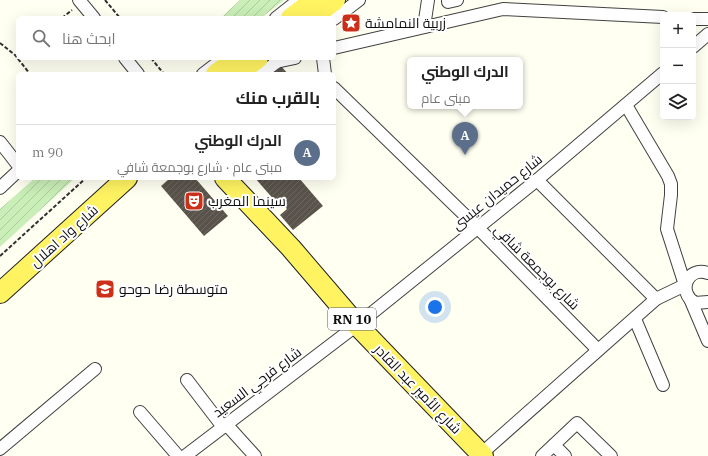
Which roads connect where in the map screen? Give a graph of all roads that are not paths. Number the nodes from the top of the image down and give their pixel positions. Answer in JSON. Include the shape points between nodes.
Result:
{"nodes":[{"id":1,"x":79,"y":0,"type":"edge"},
{"id":2,"x":300,"y":0,"type":"edge"},
{"id":3,"x":315,"y":0,"type":"edge"},
{"id":4,"x":335,"y":0,"type":"edge"},
{"id":5,"x":359,"y":0,"type":"edge"},
{"id":6,"x":428,"y":0,"type":"edge"},
{"id":7,"x":448,"y":0,"type":"edge"},
{"id":8,"x":457,"y":0,"type":"edge"},
{"id":9,"x":92,"y":16,"type":"edge"},
{"id":10,"x":279,"y":16,"type":"edge"},
{"id":11,"x":294,"y":16,"type":"edge"},
{"id":12,"x":314,"y":16,"type":"edge"},
{"id":13,"x":336,"y":17,"type":"edge"},
{"id":14,"x":660,"y":17,"type":"edge"},
{"id":15,"x":696,"y":18,"type":"edge"},
{"id":16,"x":708,"y":19,"type":"edge"},
{"id":17,"x":424,"y":27,"type":"junction"},
{"id":18,"x":708,"y":34,"type":"edge"},
{"id":19,"x":696,"y":44,"type":"edge"},
{"id":20,"x":336,"y":48,"type":"edge"},
{"id":21,"x":126,"y":60,"type":"edge"},
{"id":22,"x":221,"y":60,"type":"edge"},
{"id":23,"x":235,"y":60,"type":"edge"},
{"id":24,"x":272,"y":60,"type":"edge"},
{"id":25,"x":323,"y":60,"type":"edge"},
{"id":26,"x":135,"y":72,"type":"edge"},
{"id":27,"x":206,"y":72,"type":"edge"},
{"id":28,"x":219,"y":72,"type":"edge"},
{"id":29,"x":242,"y":72,"type":"edge"},
{"id":30,"x":263,"y":72,"type":"edge"},
{"id":31,"x":325,"y":72,"type":"edge"},
{"id":32,"x":660,"y":76,"type":"edge"},
{"id":33,"x":336,"y":90,"type":"edge"},
{"id":34,"x":626,"y":105,"type":"junction"},
{"id":35,"x":0,"y":142,"type":"edge"},
{"id":36,"x":16,"y":162,"type":"edge"},
{"id":37,"x":16,"y":173,"type":"edge"},
{"id":38,"x":106,"y":180,"type":"edge"},
{"id":39,"x":125,"y":180,"type":"edge"},
{"id":40,"x":212,"y":180,"type":"edge"},
{"id":41,"x":227,"y":180,"type":"edge"},
{"id":42,"x":538,"y":180,"type":"junction"},
{"id":43,"x":0,"y":188,"type":"edge"},
{"id":44,"x":477,"y":228,"type":"junction"},
{"id":45,"x":708,"y":272,"type":"edge"},
{"id":46,"x":0,"y":276,"type":"edge"},
{"id":47,"x":685,"y":285,"type":"junction"},
{"id":48,"x":0,"y":293,"type":"edge"},
{"id":49,"x":656,"y":299,"type":"junction"},
{"id":50,"x":691,"y":301,"type":"junction"},
{"id":51,"x":708,"y":302,"type":"edge"},
{"id":52,"x":635,"y":319,"type":"junction"},
{"id":53,"x":352,"y":328,"type":"junction"},
{"id":54,"x":708,"y":341,"type":"edge"},
{"id":55,"x":598,"y":350,"type":"junction"},
{"id":56,"x":95,"y":369,"type":"dead end"},
{"id":57,"x":187,"y":380,"type":"dead end"},
{"id":58,"x":663,"y":385,"type":"dead end"},
{"id":59,"x":140,"y":412,"type":"dead end"},
{"id":60,"x":224,"y":426,"type":"junction"},
{"id":61,"x":554,"y":445,"type":"junction"},
{"id":62,"x":0,"y":449,"type":"edge"},
{"id":63,"x":477,"y":455,"type":"edge"},
{"id":64,"x":178,"y":456,"type":"edge"},
{"id":65,"x":185,"y":456,"type":"edge"},
{"id":66,"x":255,"y":456,"type":"edge"},
{"id":67,"x":542,"y":456,"type":"edge"},
{"id":68,"x":565,"y":456,"type":"edge"},
{"id":69,"x":611,"y":456,"type":"edge"}],
"edges":[{"from":1,"to":9,"type":"street"},
{"from":2,"to":10,"type":"street"},
{"from":3,"to":11,"type":"main road"},
{"from":4,"to":12,"type":"main road"},
{"from":5,"to":13,"type":"street"},
{"from":6,"to":17,"type":"street"},
{"from":7,"to":8,"type":"street"},
{"from":14,"to":17,"type":"street","via":[[503,9]]},
{"from":15,"to":16,"type":"street"},
{"from":17,"to":20,"type":"street"},
{"from":18,"to":19,"type":"street"},
{"from":21,"to":26,"type":"street"},
{"from":22,"to":27,"type":"street"},
{"from":23,"to":28,"type":"main road"},
{"from":24,"to":29,"type":"main road"},
{"from":24,"to":30,"type":"street"},
{"from":25,"to":31,"type":"street"},
{"from":32,"to":34,"type":"street","name":"شارع حميدان عيسى"},
{"from":33,"to":44,"type":"street","name":"شارع بوجمعة شافي"},
{"from":34,"to":42,"type":"street","name":"شارع حميدان عيسى"},
{"from":34,"to":47,"type":"street","via":[[671,184],[667,230]]},
{"from":35,"to":36,"type":"street"},
{"from":37,"to":43,"type":"street"},
{"from":38,"to":46,"type":"main road","name":"شارع واد اهلال"},
{"from":39,"to":48,"type":"main road","name":"شارع واد اهلال"},
{"from":40,"to":53,"type":"main road","name":"شارع الأمير عبد القادر","number":"RN 10"},
{"from":41,"to":53,"type":"main road","name":"شارع الأمير عبد القادر","number":"RN 10","via":[[291,248]]},
{"from":42,"to":44,"type":"street","name":"شارع حميدان عيسى"},
{"from":42,"to":49,"type":"street"},
{"from":44,"to":53,"type":"street","name":"شارع حميدان عيسى"},
{"from":44,"to":55,"type":"street","name":"شارع بوجمعة شافي"},
{"from":45,"to":47,"type":"street","via":[[701,271],[691,275]]},
{"from":47,"to":49,"type":"street"},
{"from":47,"to":50,"type":"street"},
{"from":49,"to":52,"type":"street"},
{"from":50,"to":51,"type":"street","via":[[700,304]]},
{"from":50,"to":54,"type":"street"},
{"from":52,"to":55,"type":"street"},
{"from":52,"to":58,"type":"street"},
{"from":53,"to":60,"type":"street","name":"شارع فرحي السعيد"},
{"from":53,"to":63,"type":"main road","name":"شارع الأمير عبد القادر","number":"RN 10"},
{"from":55,"to":63,"type":"street"},
{"from":56,"to":62,"type":"street"},
{"from":57,"to":60,"type":"street"},
{"from":59,"to":64,"type":"street"},
{"from":60,"to":65,"type":"street","name":"شارع فرحي السعيد"},
{"from":60,"to":66,"type":"street"},
{"from":61,"to":67,"type":"street"},
{"from":61,"to":68,"type":"street"},
{"from":61,"to":69,"type":"street","via":[[577,423]]}]}
